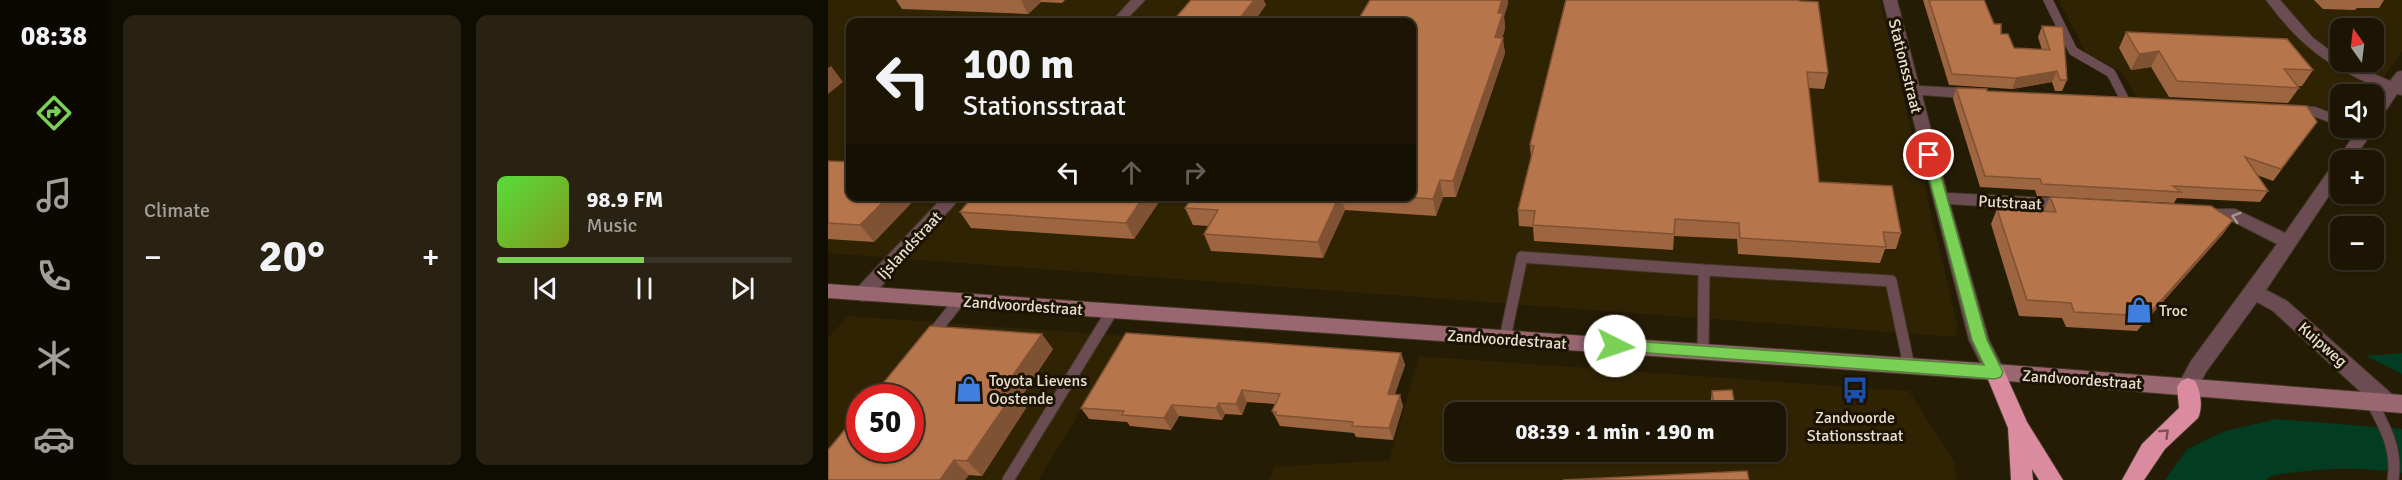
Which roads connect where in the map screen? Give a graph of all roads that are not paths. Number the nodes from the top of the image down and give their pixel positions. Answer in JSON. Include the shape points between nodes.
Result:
{"nodes":[{"id":1,"x":1138,"y":0,"type":"edge"},
{"id":2,"x":1890,"y":0,"type":"edge"},
{"id":3,"x":2048,"y":0,"type":"edge"},
{"id":4,"x":2273,"y":0,"type":"edge"},
{"id":5,"x":1121,"y":18,"type":"edge"},
{"id":6,"x":2399,"y":84,"type":"edge"},
{"id":7,"x":1912,"y":90,"type":"junction"},
{"id":8,"x":1998,"y":95,"type":"edge"},
{"id":9,"x":2103,"y":101,"type":"edge"},
{"id":10,"x":2132,"y":102,"type":"joint"},
{"id":11,"x":2384,"y":103,"type":"edge"},
{"id":12,"x":2272,"y":109,"type":"edge"},
{"id":13,"x":2330,"y":117,"type":"edge"},
{"id":14,"x":2330,"y":182,"type":"edge"},
{"id":15,"x":1940,"y":198,"type":"junction"},
{"id":16,"x":949,"y":201,"type":"edge"},
{"id":17,"x":2091,"y":207,"type":"edge"},
{"id":18,"x":2175,"y":211,"type":"edge"},
{"id":19,"x":2289,"y":242,"type":"junction"},
{"id":20,"x":1704,"y":270,"type":"junction"},
{"id":21,"x":828,"y":291,"type":"edge"},
{"id":22,"x":2254,"y":292,"type":"junction"},
{"id":23,"x":863,"y":294,"type":"junction"},
{"id":24,"x":959,"y":301,"type":"junction"},
{"id":25,"x":1112,"y":311,"type":"junction"},
{"id":26,"x":1505,"y":338,"type":"junction"},
{"id":27,"x":924,"y":345,"type":"edge"},
{"id":28,"x":1702,"y":352,"type":"junction"},
{"id":29,"x":1909,"y":366,"type":"junction"},
{"id":30,"x":1995,"y":372,"type":"junction"},
{"id":31,"x":2188,"y":387,"type":"junction"},
{"id":32,"x":2386,"y":402,"type":"edge"},
{"id":33,"x":2018,"y":427,"type":"junction"},
{"id":34,"x":1008,"y":480,"type":"edge"},
{"id":35,"x":2022,"y":480,"type":"edge"},
{"id":36,"x":2052,"y":480,"type":"edge"},
{"id":37,"x":2133,"y":480,"type":"edge"},
{"id":38,"x":2393,"y":480,"type":"edge"}],
"edges":[{"from":1,"to":5,"type":"street"},
{"from":2,"to":7,"type":"street","name":"Stationsstraat"},
{"from":3,"to":10,"type":"lane","via":[[2073,51],[2111,73]]},
{"from":4,"to":6,"type":"street","via":[[2311,45],[2328,58]]},
{"from":6,"to":11,"type":"street"},
{"from":7,"to":8,"type":"street"},
{"from":7,"to":15,"type":"street","name":"Stationsstraat"},
{"from":9,"to":10,"type":"street"},
{"from":12,"to":13,"type":"street","via":[[2316,112]]},
{"from":14,"to":19,"type":"street"},
{"from":15,"to":17,"type":"street","name":"Putstraat"},
{"from":15,"to":30,"type":"street","name":"Stationsstraat","via":[[1979,340]]},
{"from":16,"to":23,"type":"street","name":"Ijslandstraat"},
{"from":19,"to":18,"type":"street","one_way":true,"via":[[2235,215]]},
{"from":19,"to":22,"type":"street"},
{"from":20,"to":26,"type":"lane","via":[[1522,257]]},
{"from":20,"to":28,"type":"lane"},
{"from":20,"to":29,"type":"lane","via":[[1891,281]]},
{"from":21,"to":23,"type":"main road","name":"Zandvoordestraat"},
{"from":22,"to":31,"type":"street","via":[[2198,367]]},
{"from":22,"to":32,"type":"street","name":"Kuipweg","via":[[2280,306]]},
{"from":23,"to":24,"type":"main road","name":"Zandvoordestraat"},
{"from":24,"to":25,"type":"main road","name":"Zandvoordestraat"},
{"from":24,"to":27,"type":"lane"},
{"from":25,"to":26,"type":"main road","name":"Zandvoordestraat"},
{"from":25,"to":34,"type":"lane"},
{"from":26,"to":28,"type":"main road","name":"Zandvoordestraat"},
{"from":28,"to":29,"type":"main road","name":"Zandvoordestraat"},
{"from":29,"to":30,"type":"main road","name":"Zandvoordestraat"},
{"from":30,"to":31,"type":"main road","name":"Zandvoordestraat"},
{"from":30,"to":33,"type":"highway"},
{"from":31,"to":32,"type":"main road","name":"Zandvoordestraat"},
{"from":37,"to":31,"type":"highway","one_way":true,"via":[[2161,436],[2190,412]]},
{"from":32,"to":38,"type":"lane","via":[[2396,472]]},
{"from":33,"to":35,"type":"highway"},
{"from":33,"to":36,"type":"highway"}]}
